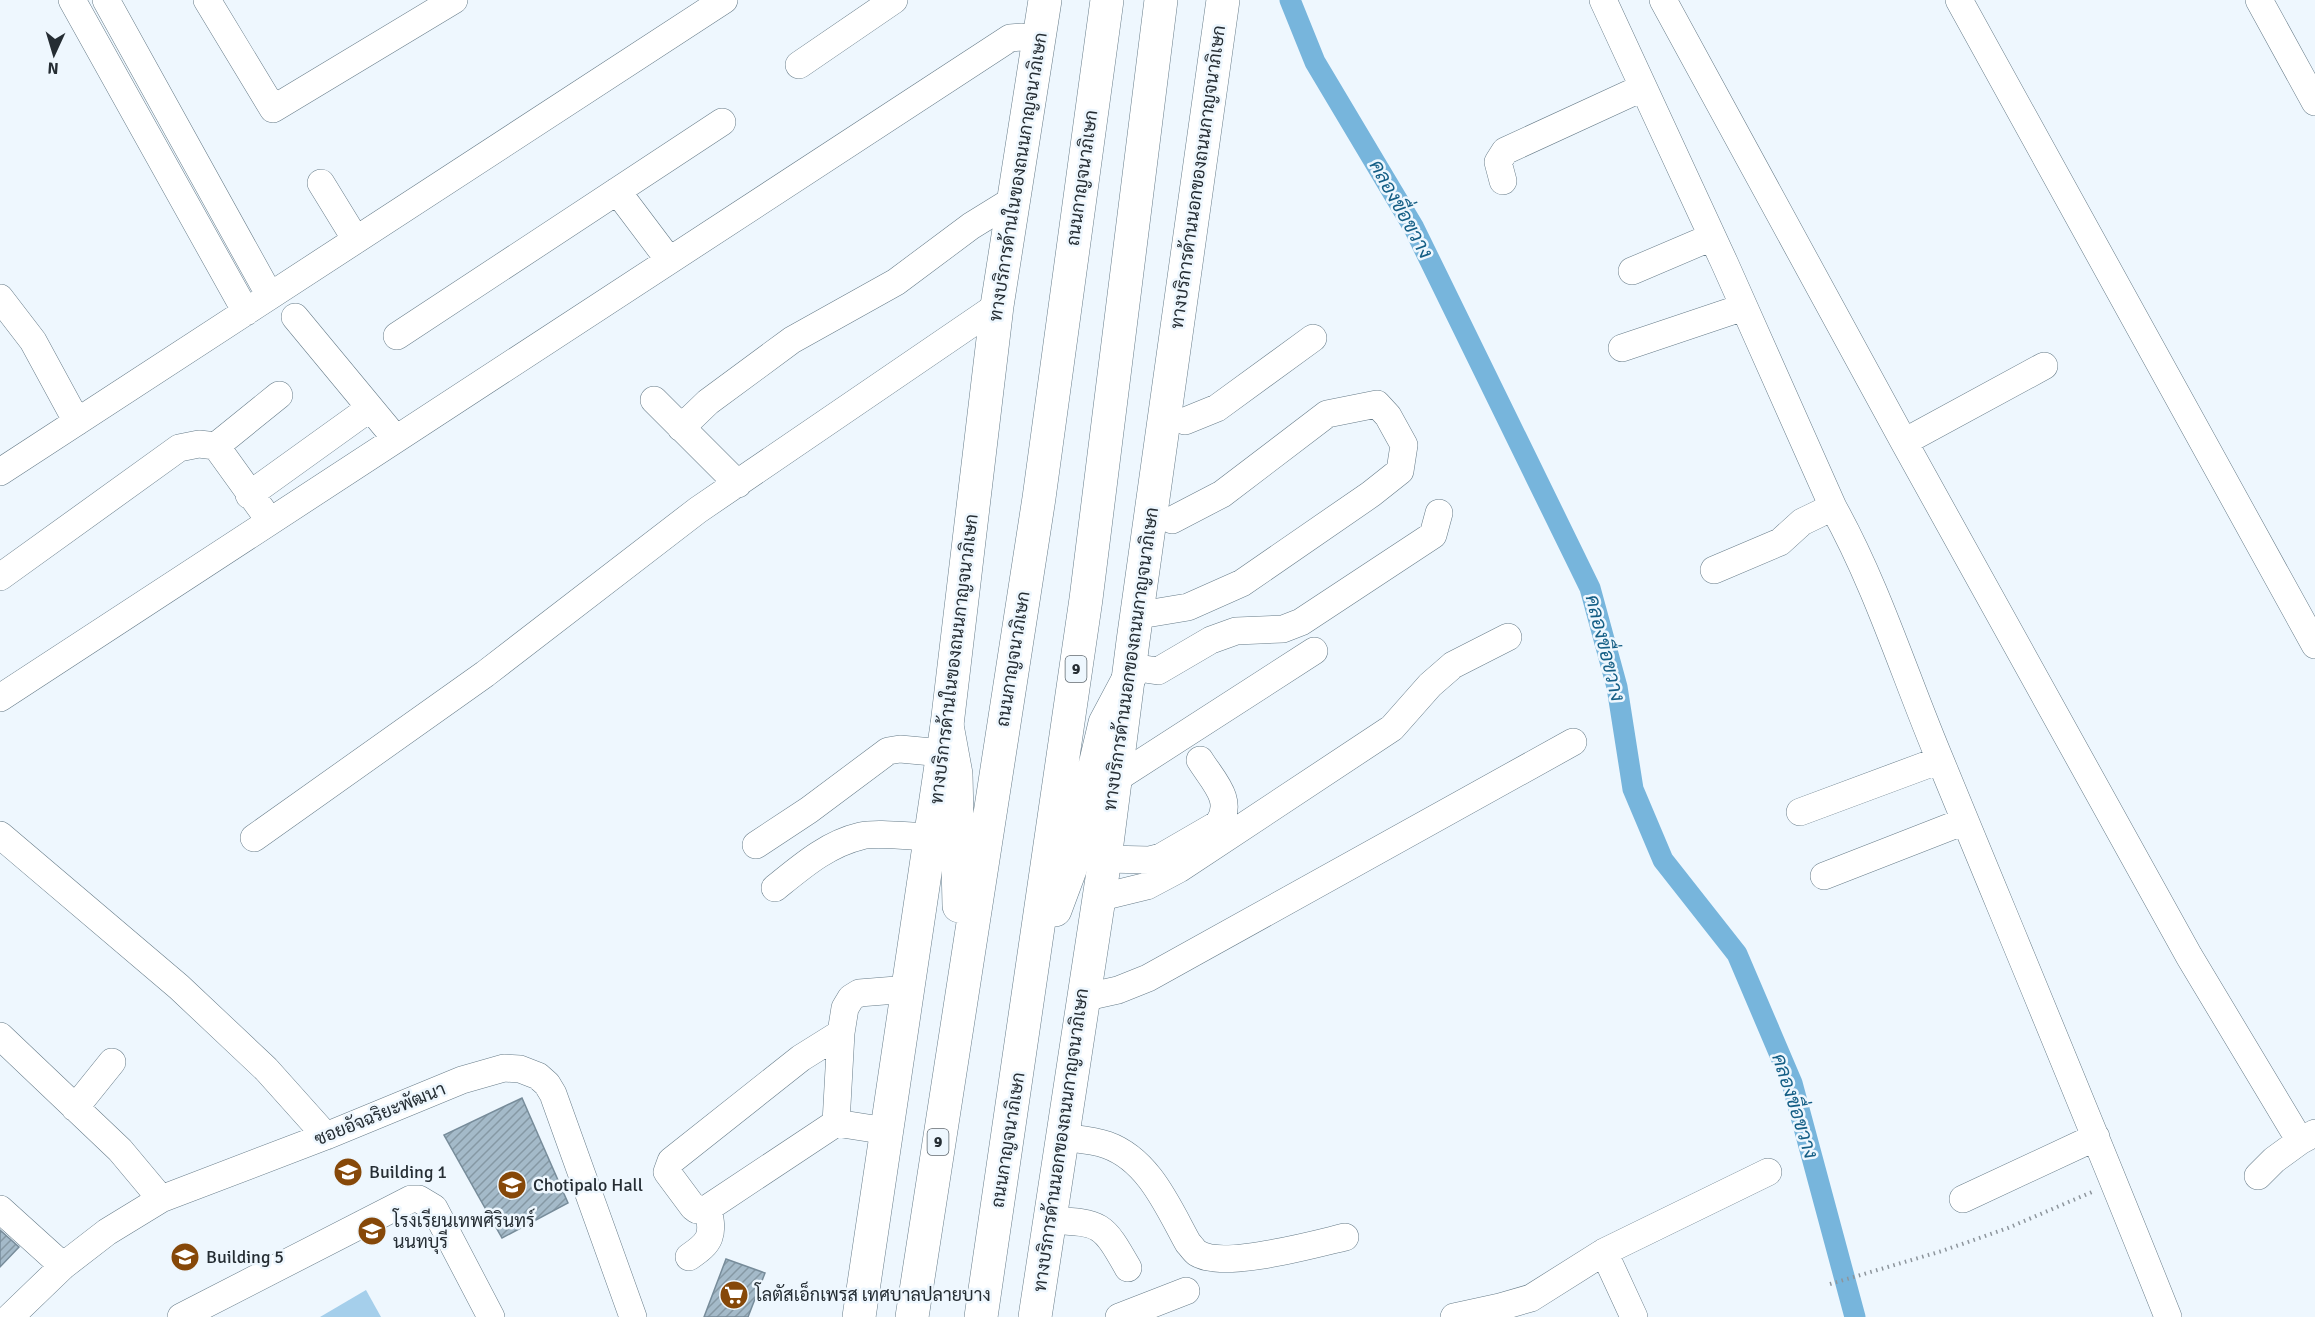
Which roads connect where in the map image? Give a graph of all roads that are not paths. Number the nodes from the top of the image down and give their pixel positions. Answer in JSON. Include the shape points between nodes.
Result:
{"nodes":[{"id":1,"x":72,"y":0,"type":"edge"},
{"id":2,"x":106,"y":0,"type":"edge"},
{"id":3,"x":207,"y":0,"type":"edge"},
{"id":4,"x":454,"y":0,"type":"edge"},
{"id":5,"x":724,"y":0,"type":"edge"},
{"id":6,"x":894,"y":0,"type":"edge"},
{"id":7,"x":1026,"y":0,"type":"edge"},
{"id":8,"x":1045,"y":0,"type":"edge"},
{"id":9,"x":1107,"y":0,"type":"edge"},
{"id":10,"x":1223,"y":0,"type":"edge"},
{"id":11,"x":1229,"y":0,"type":"edge"},
{"id":12,"x":1603,"y":0,"type":"edge"},
{"id":13,"x":1663,"y":0,"type":"edge"},
{"id":14,"x":1959,"y":0,"type":"edge"},
{"id":15,"x":2259,"y":0,"type":"edge"},
{"id":16,"x":1160,"y":10,"type":"edge"},
{"id":17,"x":1022,"y":37,"type":"junction"},
{"id":18,"x":799,"y":65,"type":"dead end"},
{"id":19,"x":1642,"y":88,"type":"junction"},
{"id":20,"x":2315,"y":102,"type":"edge"},
{"id":21,"x":722,"y":122,"type":"dead end"},
{"id":22,"x":1503,"y":181,"type":"dead end"},
{"id":23,"x":321,"y":183,"type":"dead end"},
{"id":24,"x":617,"y":191,"type":"junction"},
{"id":25,"x":1005,"y":205,"type":"junction"},
{"id":26,"x":1712,"y":237,"type":"junction"},
{"id":27,"x":356,"y":240,"type":"junction"},
{"id":28,"x":1004,"y":257,"type":"junction"},
{"id":29,"x":669,"y":260,"type":"junction"},
{"id":30,"x":1632,"y":272,"type":"dead end"},
{"id":31,"x":270,"y":296,"type":"junction"},
{"id":32,"x":0,"y":298,"type":"edge"},
{"id":33,"x":997,"y":306,"type":"junction"},
{"id":34,"x":1744,"y":307,"type":"junction"},
{"id":35,"x":246,"y":312,"type":"junction"},
{"id":36,"x":295,"y":317,"type":"dead end"},
{"id":37,"x":397,"y":336,"type":"dead end"},
{"id":38,"x":1313,"y":338,"type":"dead end"},
{"id":39,"x":1622,"y":348,"type":"dead end"},
{"id":40,"x":2044,"y":366,"type":"dead end"},
{"id":41,"x":279,"y":395,"type":"dead end"},
{"id":42,"x":654,"y":400,"type":"dead end"},
{"id":43,"x":370,"y":408,"type":"junction"},
{"id":44,"x":1185,"y":421,"type":"junction"},
{"id":45,"x":77,"y":422,"type":"junction"},
{"id":46,"x":681,"y":428,"type":"junction"},
{"id":47,"x":396,"y":439,"type":"junction"},
{"id":48,"x":1904,"y":442,"type":"junction"},
{"id":49,"x":216,"y":446,"type":"junction"},
{"id":50,"x":0,"y":472,"type":"edge"},
{"id":51,"x":738,"y":484,"type":"junction"},
{"id":52,"x":249,"y":495,"type":"junction"},
{"id":53,"x":1833,"y":507,"type":"junction"},
{"id":54,"x":1439,"y":513,"type":"dead end"},
{"id":55,"x":1172,"y":520,"type":"junction"},
{"id":56,"x":270,"y":521,"type":"junction"},
{"id":57,"x":1714,"y":570,"type":"dead end"},
{"id":58,"x":0,"y":578,"type":"edge"},
{"id":59,"x":1152,"y":613,"type":"junction"},
{"id":60,"x":1508,"y":637,"type":"dead end"},
{"id":61,"x":2315,"y":645,"type":"edge"},
{"id":62,"x":1314,"y":651,"type":"dead end"},
{"id":63,"x":1131,"y":661,"type":"junction"},
{"id":64,"x":0,"y":698,"type":"edge"},
{"id":65,"x":945,"y":739,"type":"junction"},
{"id":66,"x":1574,"y":742,"type":"dead end"},
{"id":67,"x":1200,"y":760,"type":"dead end"},
{"id":68,"x":1940,"y":760,"type":"junction"},
{"id":69,"x":1114,"y":780,"type":"junction"},
{"id":70,"x":1800,"y":812,"type":"dead end"},
{"id":71,"x":1965,"y":821,"type":"junction"},
{"id":72,"x":0,"y":835,"type":"edge"},
{"id":73,"x":254,"y":837,"type":"dead end"},
{"id":74,"x":931,"y":837,"type":"junction"},
{"id":75,"x":756,"y":845,"type":"dead end"},
{"id":76,"x":1105,"y":859,"type":"junction"},
{"id":77,"x":1824,"y":876,"type":"dead end"},
{"id":78,"x":775,"y":888,"type":"dead end"},
{"id":79,"x":1098,"y":898,"type":"junction"},
{"id":80,"x":1035,"y":957,"type":"junction"},
{"id":81,"x":909,"y":988,"type":"junction"},
{"id":82,"x":960,"y":995,"type":"junction"},
{"id":83,"x":1082,"y":998,"type":"junction"},
{"id":84,"x":841,"y":1033,"type":"junction"},
{"id":85,"x":0,"y":1036,"type":"edge"},
{"id":86,"x":112,"y":1062,"type":"dead end"},
{"id":87,"x":75,"y":1108,"type":"junction"},
{"id":88,"x":836,"y":1123,"type":"junction"},
{"id":89,"x":887,"y":1131,"type":"junction"},
{"id":90,"x":326,"y":1136,"type":"junction"},
{"id":91,"x":1062,"y":1137,"type":"junction"},
{"id":92,"x":2096,"y":1137,"type":"junction"},
{"id":93,"x":2308,"y":1137,"type":"edge"},
{"id":94,"x":1768,"y":1172,"type":"dead end"},
{"id":95,"x":2258,"y":1176,"type":"dead end"},
{"id":96,"x":160,"y":1199,"type":"junction"},
{"id":97,"x":1963,"y":1199,"type":"dead end"},
{"id":98,"x":708,"y":1208,"type":"junction"},
{"id":99,"x":0,"y":1209,"type":"edge"},
{"id":100,"x":1049,"y":1220,"type":"junction"},
{"id":101,"x":1345,"y":1237,"type":"dead end"},
{"id":102,"x":1604,"y":1252,"type":"junction"},
{"id":103,"x":688,"y":1257,"type":"dead end"},
{"id":104,"x":63,"y":1266,"type":"junction"},
{"id":105,"x":1128,"y":1268,"type":"dead end"},
{"id":106,"x":1186,"y":1291,"type":"dead end"},
{"id":107,"x":23,"y":1311,"type":"edge"},
{"id":108,"x":182,"y":1317,"type":"edge"},
{"id":109,"x":491,"y":1317,"type":"edge"},
{"id":110,"x":633,"y":1317,"type":"edge"},
{"id":111,"x":859,"y":1317,"type":"edge"},
{"id":112,"x":912,"y":1317,"type":"edge"},
{"id":113,"x":981,"y":1317,"type":"edge"},
{"id":114,"x":1035,"y":1317,"type":"edge"},
{"id":115,"x":1119,"y":1317,"type":"edge"},
{"id":116,"x":1454,"y":1317,"type":"edge"},
{"id":117,"x":1634,"y":1317,"type":"edge"},
{"id":118,"x":2168,"y":1317,"type":"edge"}],
"edges":[{"from":1,"to":35,"type":"street"},
{"from":2,"to":31,"type":"street"},
{"from":3,"to":4,"type":"street","via":[[273,109]]},
{"from":5,"to":27,"type":"street"},
{"from":6,"to":18,"type":"street"},
{"from":7,"to":17,"type":"main road"},
{"from":8,"to":28,"type":"main road","name":"ทางบริการด้านในของถนนกาญจนาภิเษก"},
{"from":9,"to":82,"type":"main road","name":"ถนนกาญจนาภิเษก","number":"9","via":[[1039,498]]},
{"from":10,"to":63,"type":"main road","name":"ทางบริการด้านนอกของถนนกาญจนาภิเษก"},
{"from":11,"to":44,"type":"main road","via":[[1242,19]]},
{"from":12,"to":19,"type":"street"},
{"from":13,"to":48,"type":"street"},
{"from":14,"to":61,"type":"street"},
{"from":15,"to":20,"type":"street"},
{"from":16,"to":80,"type":"main road","name":"ถนนกาญจนาภิเษก","number":"9","via":[[1086,598]]},
{"from":17,"to":25,"type":"main road"},
{"from":17,"to":29,"type":"street","via":[[1010,38]]},
{"from":19,"to":22,"type":"street","via":[[1505,151],[1498,162]]},
{"from":19,"to":26,"type":"street"},
{"from":21,"to":24,"type":"street"},
{"from":23,"to":27,"type":"street"},
{"from":24,"to":29,"type":"street"},
{"from":24,"to":37,"type":"street"},
{"from":25,"to":28,"type":"main road"},
{"from":25,"to":46,"type":"street","via":[[896,282],[792,340],[708,402]]},
{"from":26,"to":30,"type":"street"},
{"from":26,"to":34,"type":"street"},
{"from":27,"to":31,"type":"street"},
{"from":28,"to":33,"type":"main road","name":"ทางบริการด้านในของถนนกาญจนาภิเษก"},
{"from":29,"to":47,"type":"street"},
{"from":31,"to":35,"type":"street"},
{"from":32,"to":45,"type":"street","via":[[33,341]]},
{"from":33,"to":51,"type":"street"},
{"from":33,"to":65,"type":"main road","name":"ทางบริการด้านในของถนนกาญจนาภิเษก"},
{"from":34,"to":39,"type":"street"},
{"from":34,"to":53,"type":"street"},
{"from":35,"to":45,"type":"street"},
{"from":36,"to":43,"type":"street"},
{"from":38,"to":44,"type":"street","via":[[1217,408]]},
{"from":40,"to":48,"type":"street"},
{"from":41,"to":49,"type":"street"},
{"from":42,"to":46,"type":"street"},
{"from":43,"to":47,"type":"street"},
{"from":43,"to":52,"type":"street"},
{"from":44,"to":55,"type":"main road"},
{"from":45,"to":50,"type":"street"},
{"from":46,"to":51,"type":"street"},
{"from":47,"to":56,"type":"street"},
{"from":48,"to":93,"type":"street","via":[[2189,956]]},
{"from":49,"to":52,"type":"street"},
{"from":49,"to":58,"type":"street","via":[[179,448]]},
{"from":51,"to":73,"type":"street","via":[[698,510],[485,674]]},
{"from":52,"to":56,"type":"street"},
{"from":53,"to":57,"type":"street","via":[[1802,522],[1780,542]]},
{"from":53,"to":68,"type":"street","via":[[1854,545]]},
{"from":54,"to":63,"type":"street","via":[[1433,535],[1301,622],[1283,629],[1236,631],[1211,640],[1158,671]]},
{"from":55,"to":59,"type":"main road"},
{"from":55,"to":59,"type":"street","via":[[1222,494],[1327,414],[1377,404],[1404,446],[1400,471],[1272,564],[1212,598]]},
{"from":56,"to":64,"type":"street"},
{"from":59,"to":63,"type":"main road"},
{"from":60,"to":79,"type":"street","via":[[1453,665],[1392,728],[1179,869],[1147,886]]},
{"from":62,"to":69,"type":"street"},
{"from":63,"to":69,"type":"main road","name":"ทางบริการด้านนอกของถนนกาญจนาภิเษก"},
{"from":63,"to":80,"type":"main road","via":[[1106,723],[1071,867]]},
{"from":65,"to":74,"type":"main road","name":"ทางบริการด้านในของถนนกาญจนาภิเษก"},
{"from":65,"to":75,"type":"street","via":[[888,751]]},
{"from":65,"to":82,"type":"main road","via":[[957,784]]},
{"from":66,"to":83,"type":"street","via":[[1148,978]]},
{"from":67,"to":76,"type":"street","via":[[1226,801],[1225,815],[1218,824],[1149,860]]},
{"from":68,"to":70,"type":"street"},
{"from":68,"to":71,"type":"street"},
{"from":69,"to":76,"type":"main road","name":"ทางบริการด้านนอกของถนนกาญจนาภิเษก"},
{"from":71,"to":77,"type":"street"},
{"from":71,"to":92,"type":"street"},
{"from":72,"to":90,"type":"street","via":[[179,987],[266,1069]]},
{"from":74,"to":78,"type":"street","via":[[863,835],[833,846]]},
{"from":74,"to":81,"type":"main road","name":"ทางบริการด้านในของถนนกาญจนาภิเษก"},
{"from":76,"to":79,"type":"main road","name":"ทางบริการด้านนอกของถนนกาญจนาภิเษก"},
{"from":79,"to":83,"type":"main road","name":"ทางบริการด้านนอกของถนนกาญจนาภิเษก"},
{"from":80,"to":113,"type":"main road","name":"ถนนกาญจนาภิเษก","number":"9"},
{"from":81,"to":84,"type":"street","via":[[859,993],[850,998]]},
{"from":81,"to":89,"type":"main road","name":"ทางบริการด้านในของถนนกาญจนาภิเษก"},
{"from":82,"to":112,"type":"main road","name":"ถนนกาญจนาภิเษก","number":"9"},
{"from":83,"to":91,"type":"main road","name":"ทางบริการด้านนอกของถนนกาญจนาภิเษก"},
{"from":84,"to":88,"type":"street"},
{"from":84,"to":98,"type":"street","via":[[801,1058],[671,1161],[669,1177],[693,1208]]},
{"from":85,"to":87,"type":"street"},
{"from":86,"to":87,"type":"street"},
{"from":87,"to":96,"type":"street","via":[[120,1150]]},
{"from":88,"to":89,"type":"street"},
{"from":88,"to":98,"type":"street"},
{"from":89,"to":111,"type":"main road","name":"ทางบริการด้านในของถนนกาญจนาภิเษก"},
{"from":90,"to":96,"type":"street","name":"ซอยอัจฉริยะพัฒนา"},
{"from":90,"to":110,"type":"street","name":"ซอยอัจฉริยะพัฒนา","via":[[462,1080],[504,1068],[538,1076],[553,1094]]},
{"from":91,"to":100,"type":"main road","name":"ทางบริการด้านนอกของถนนกาญจนาภิเษก"},
{"from":91,"to":101,"type":"street","via":[[1107,1145],[1143,1168],[1198,1254],[1212,1258],[1268,1254]]},
{"from":92,"to":97,"type":"street"},
{"from":92,"to":118,"type":"street"},
{"from":93,"to":95,"type":"street"},
{"from":94,"to":102,"type":"street"},
{"from":96,"to":104,"type":"street","name":"ซอยอัจฉริยะพัฒนา","via":[[106,1232]]},
{"from":98,"to":103,"type":"street","via":[[710,1239]]},
{"from":99,"to":104,"type":"street"},
{"from":100,"to":105,"type":"street","via":[[1084,1222],[1101,1228]]},
{"from":100,"to":114,"type":"main road","name":"ทางบริการด้านนอกของถนนกาญจนาภิเษก"},
{"from":102,"to":116,"type":"street","via":[[1531,1298]]},
{"from":102,"to":117,"type":"street"},
{"from":104,"to":107,"type":"street","name":"ซอยอัจฉริยะพัฒนา"},
{"from":106,"to":115,"type":"street"},
{"from":108,"to":109,"type":"street","via":[[411,1198],[434,1208]]}]}
